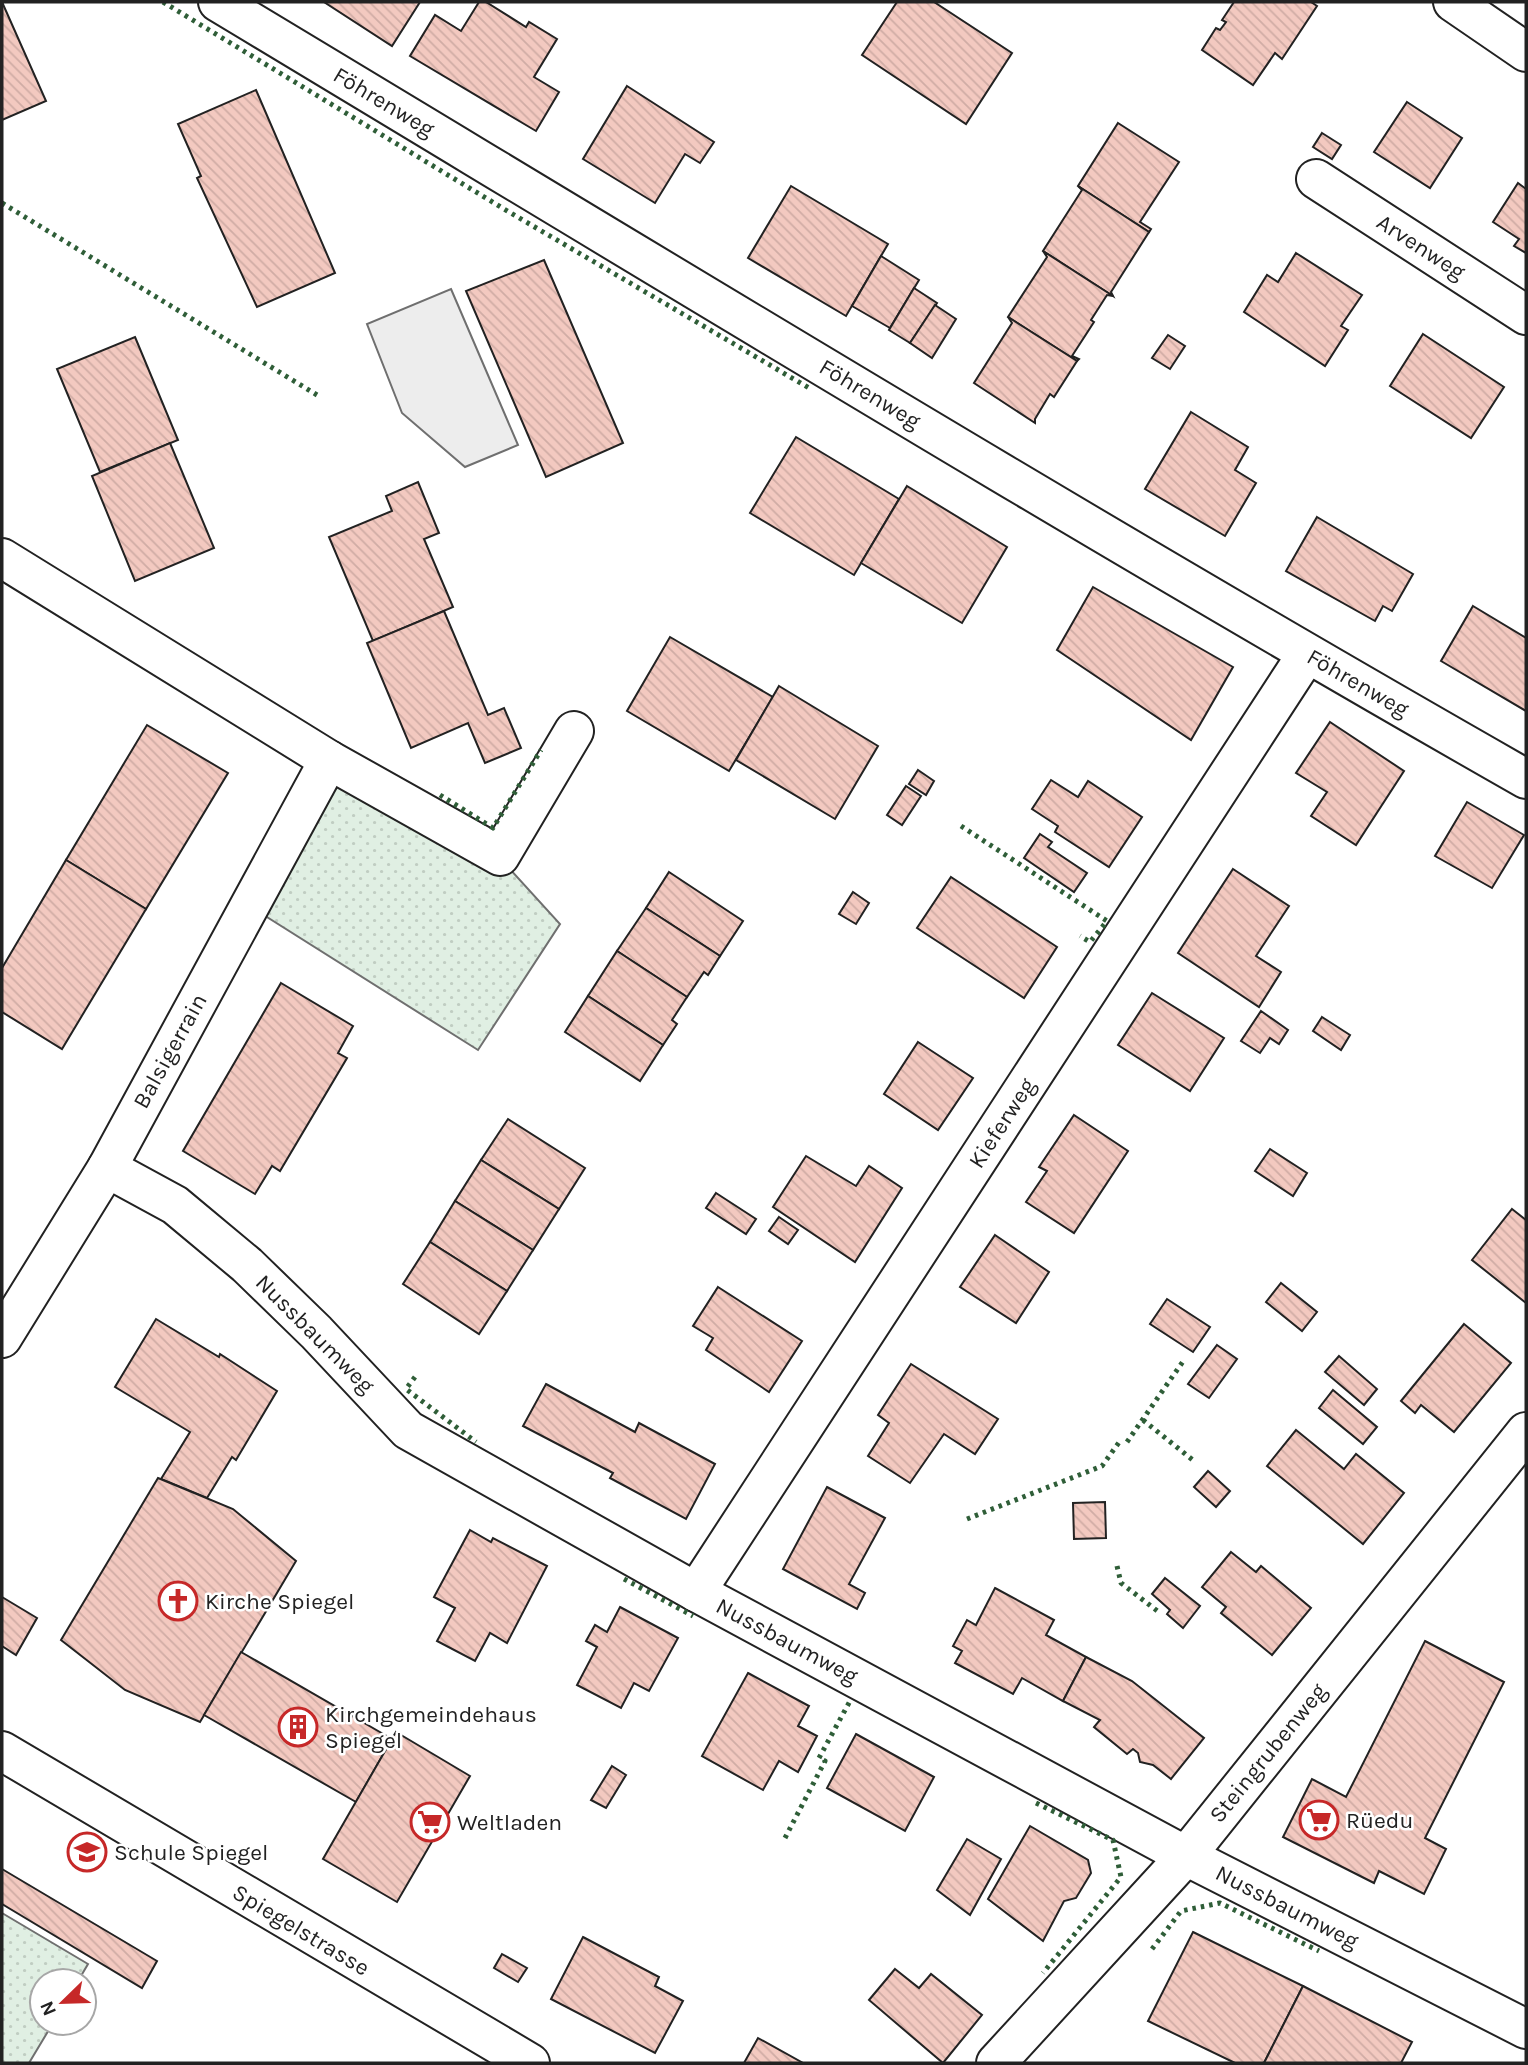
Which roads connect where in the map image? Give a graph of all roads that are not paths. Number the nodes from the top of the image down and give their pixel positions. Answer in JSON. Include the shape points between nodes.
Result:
{"nodes":[{"id":1,"x":218,"y":2,"type":"edge"},
{"id":2,"x":1453,"y":2,"type":"edge"},
{"id":3,"x":1526,"y":52,"type":"edge"},
{"id":4,"x":1316,"y":179,"type":"dead end"},
{"id":5,"x":1526,"y":315,"type":"edge"},
{"id":6,"x":2,"y":558,"type":"edge"},
{"id":7,"x":1307,"y":654,"type":"junction"},
{"id":8,"x":574,"y":732,"type":"dead end"},
{"id":9,"x":329,"y":760,"type":"junction"},
{"id":10,"x":1526,"y":779,"type":"edge"},
{"id":11,"x":107,"y":1168,"type":"junction"},
{"id":12,"x":2,"y":1338,"type":"edge"},
{"id":13,"x":1526,"y":1432,"type":"edge"},
{"id":14,"x":696,"y":1592,"type":"junction"},
{"id":15,"x":2,"y":1751,"type":"edge"},
{"id":16,"x":1186,"y":1856,"type":"junction"},
{"id":17,"x":1526,"y":2029,"type":"edge"},
{"id":18,"x":530,"y":2063,"type":"edge"},
{"id":19,"x":996,"y":2063,"type":"edge"}],
"edges":[{"from":1,"to":7,"type":"street","name":"Föhrenweg"},
{"from":2,"to":3,"type":"street"},
{"from":4,"to":5,"type":"street","name":"Arvenweg"},
{"from":6,"to":9,"type":"street"},
{"from":7,"to":10,"type":"street","name":"Föhrenweg"},
{"from":7,"to":14,"type":"street","name":"Kieferweg"},
{"from":8,"to":9,"type":"street","via":[[500,856]]},
{"from":9,"to":11,"type":"street","name":"Balsigerrain"},
{"from":11,"to":12,"type":"street","name":"Balsigerrain"},
{"from":11,"to":14,"type":"street","name":"Nussbaumweg","via":[[175,1205],[247,1265],[408,1430]]},
{"from":13,"to":16,"type":"street","name":"Steingrubenweg"},
{"from":14,"to":16,"type":"street","name":"Nussbaumweg"},
{"from":15,"to":18,"type":"street","name":"Spiegelstrasse"},
{"from":16,"to":17,"type":"street","name":"Nussbaumweg"},
{"from":16,"to":19,"type":"street","name":"Steingrubenweg"}]}
